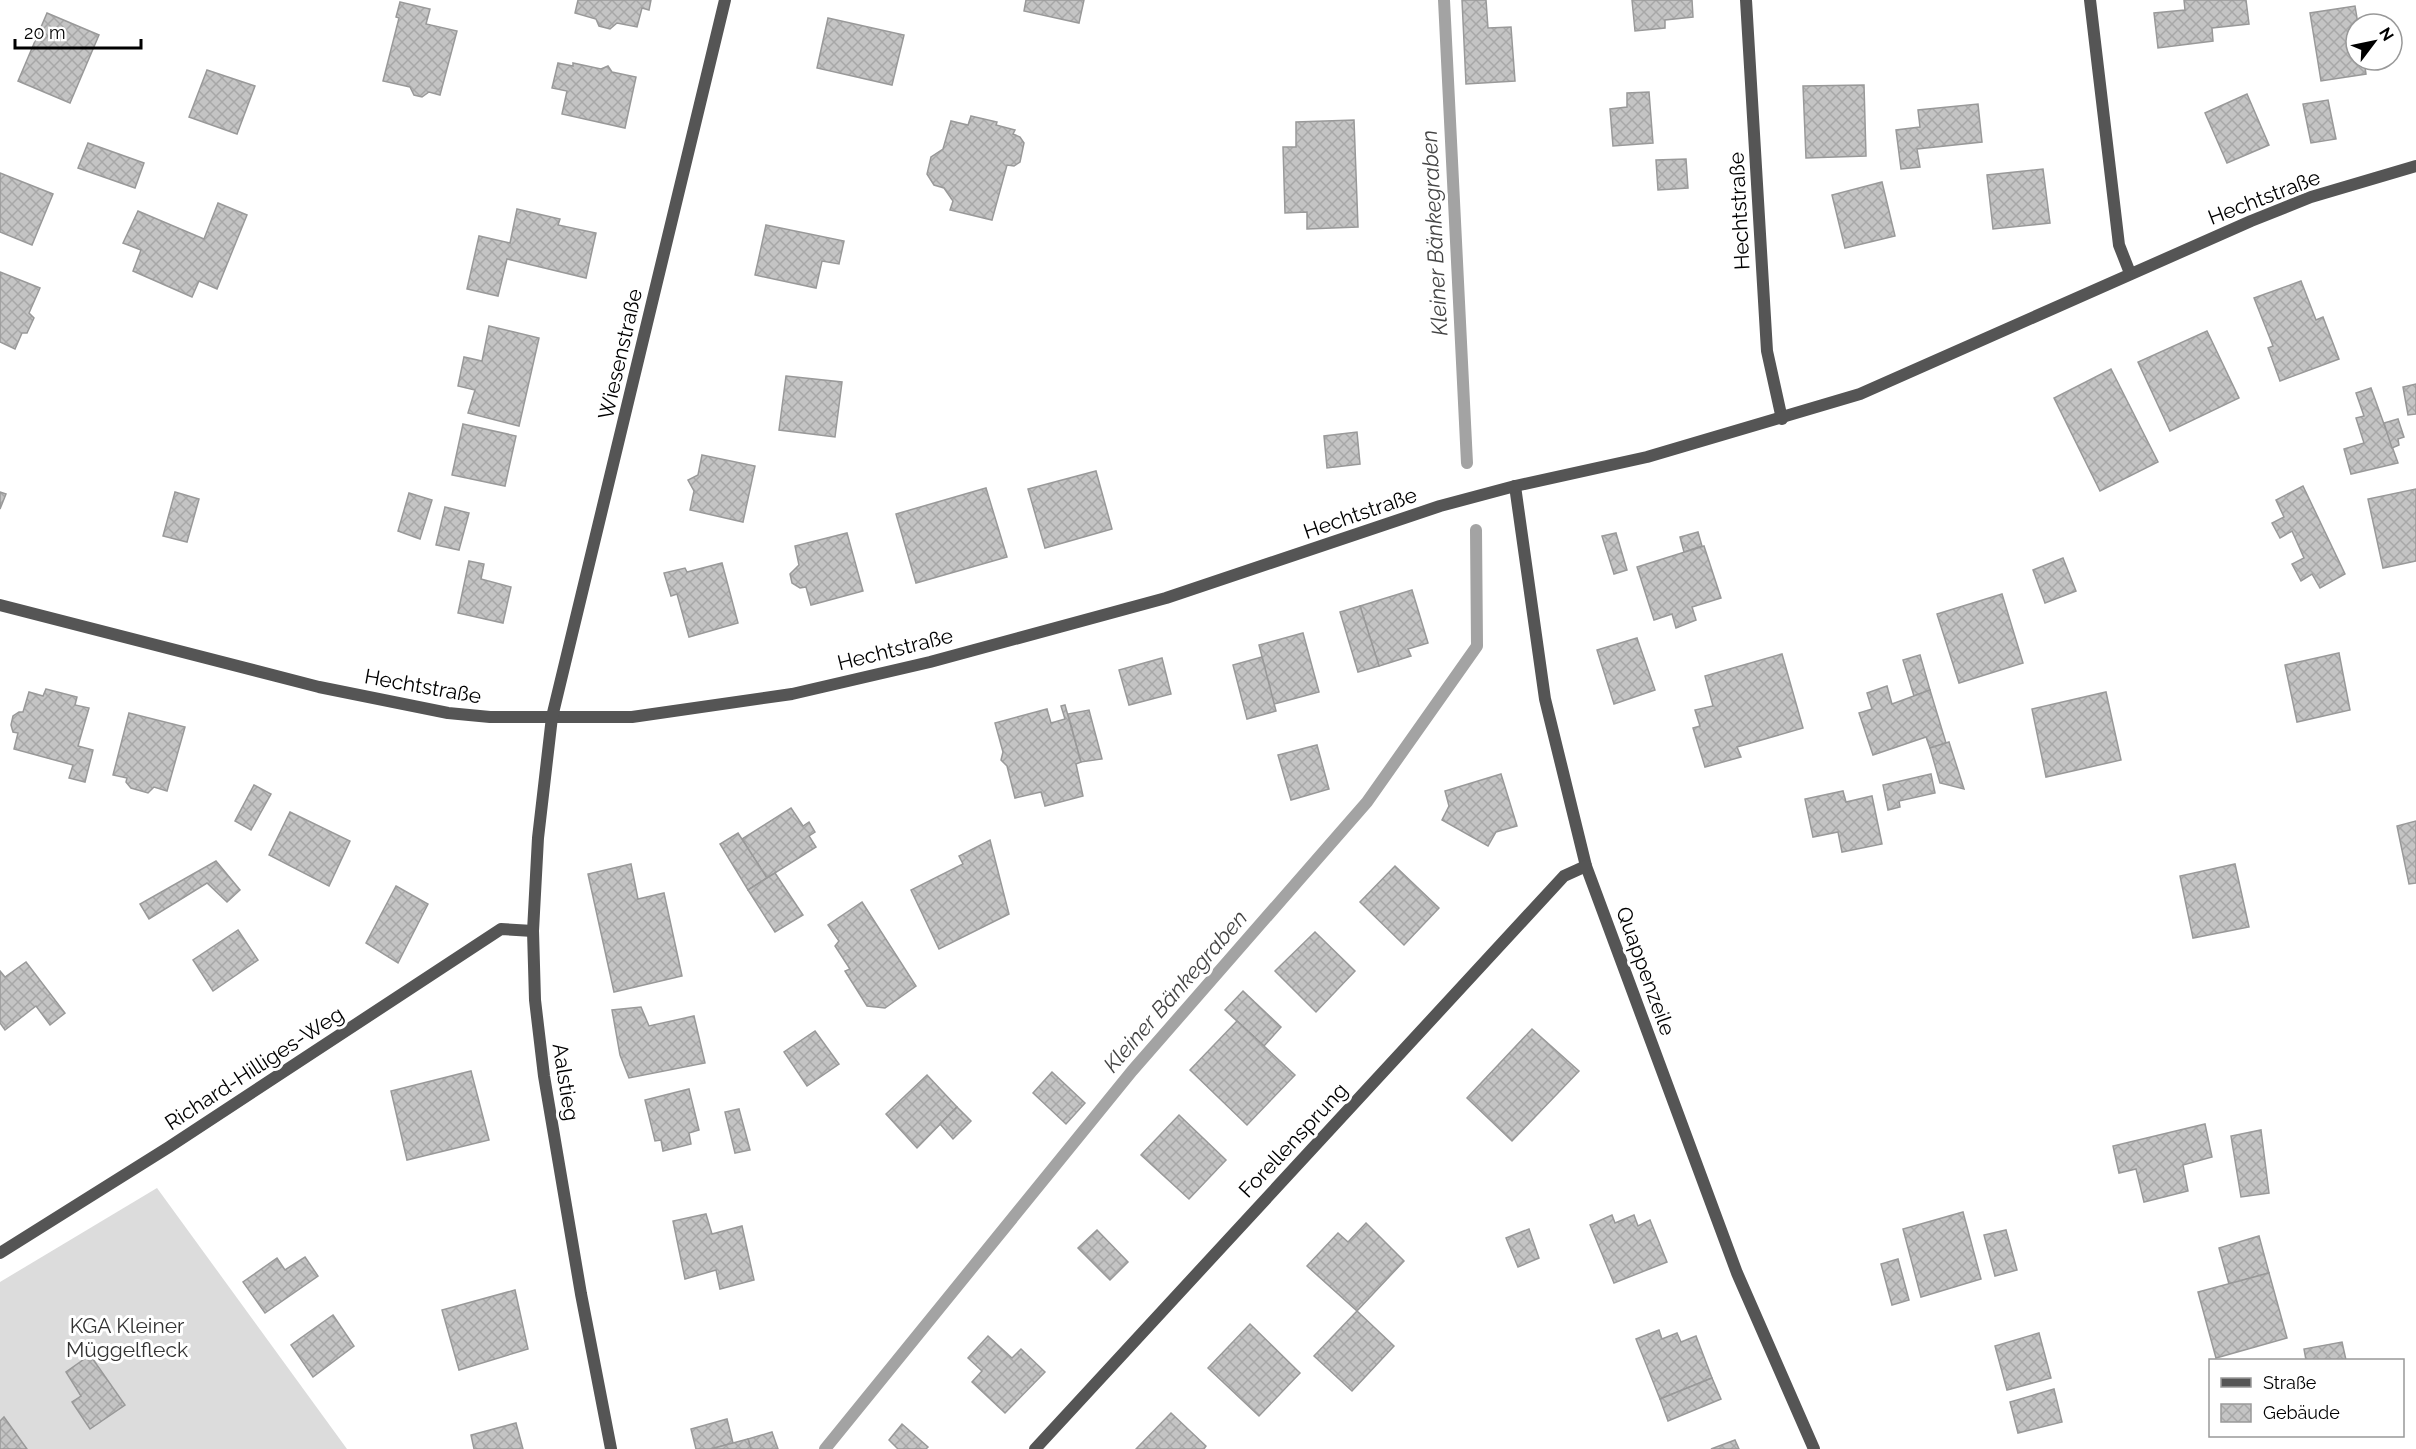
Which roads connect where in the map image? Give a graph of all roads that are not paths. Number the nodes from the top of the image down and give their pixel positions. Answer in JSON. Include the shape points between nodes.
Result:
{"nodes":[{"id":1,"x":725,"y":0,"type":"edge"},
{"id":2,"x":1746,"y":0,"type":"edge"},
{"id":3,"x":2090,"y":0,"type":"edge"},
{"id":4,"x":2416,"y":166,"type":"edge"},
{"id":5,"x":2130,"y":273,"type":"junction"},
{"id":6,"x":1782,"y":419,"type":"junction"},
{"id":7,"x":1515,"y":486,"type":"junction"},
{"id":8,"x":0,"y":605,"type":"edge"},
{"id":9,"x":552,"y":717,"type":"junction"},
{"id":10,"x":1586,"y":866,"type":"junction"},
{"id":11,"x":532,"y":931,"type":"junction"},
{"id":12,"x":0,"y":1252,"type":"edge"},
{"id":13,"x":611,"y":1449,"type":"edge"},
{"id":14,"x":1035,"y":1449,"type":"edge"},
{"id":15,"x":1814,"y":1449,"type":"edge"}],
"edges":[{"from":1,"to":9,"type":"street","name":"Wiesenstraße"},
{"from":2,"to":6,"type":"street","name":"Hechtstraße","via":[[1767,351]]},
{"from":3,"to":5,"type":"street","via":[[2119,245]]},
{"from":4,"to":5,"type":"street","name":"Hechtstraße","via":[[2311,197]]},
{"from":5,"to":6,"type":"street","name":"Hechtstraße","via":[[1860,394]]},
{"from":6,"to":7,"type":"street","name":"Hechtstraße","via":[[1647,457]]},
{"from":7,"to":9,"type":"street","name":"Hechtstraße","via":[[1440,506],[1166,598],[930,662],[792,694],[685,711],[632,717]]},
{"from":7,"to":10,"type":"street","name":"Quappenzeile","via":[[1545,699]]},
{"from":8,"to":9,"type":"street","name":"Hechtstraße","via":[[319,687],[436,711],[490,717]]},
{"from":9,"to":11,"type":"street","name":"Aalstieg"},
{"from":10,"to":14,"type":"street","name":"Forellensprung","via":[[1564,876]]},
{"from":10,"to":15,"type":"street","name":"Quappenzeile","via":[[1737,1273]]},
{"from":11,"to":12,"type":"street","name":"Richard-Hilliges-Weg","via":[[501,929],[169,1147]]},
{"from":11,"to":13,"type":"street","name":"Aalstieg","via":[[544,1076],[580,1294]]}]}
